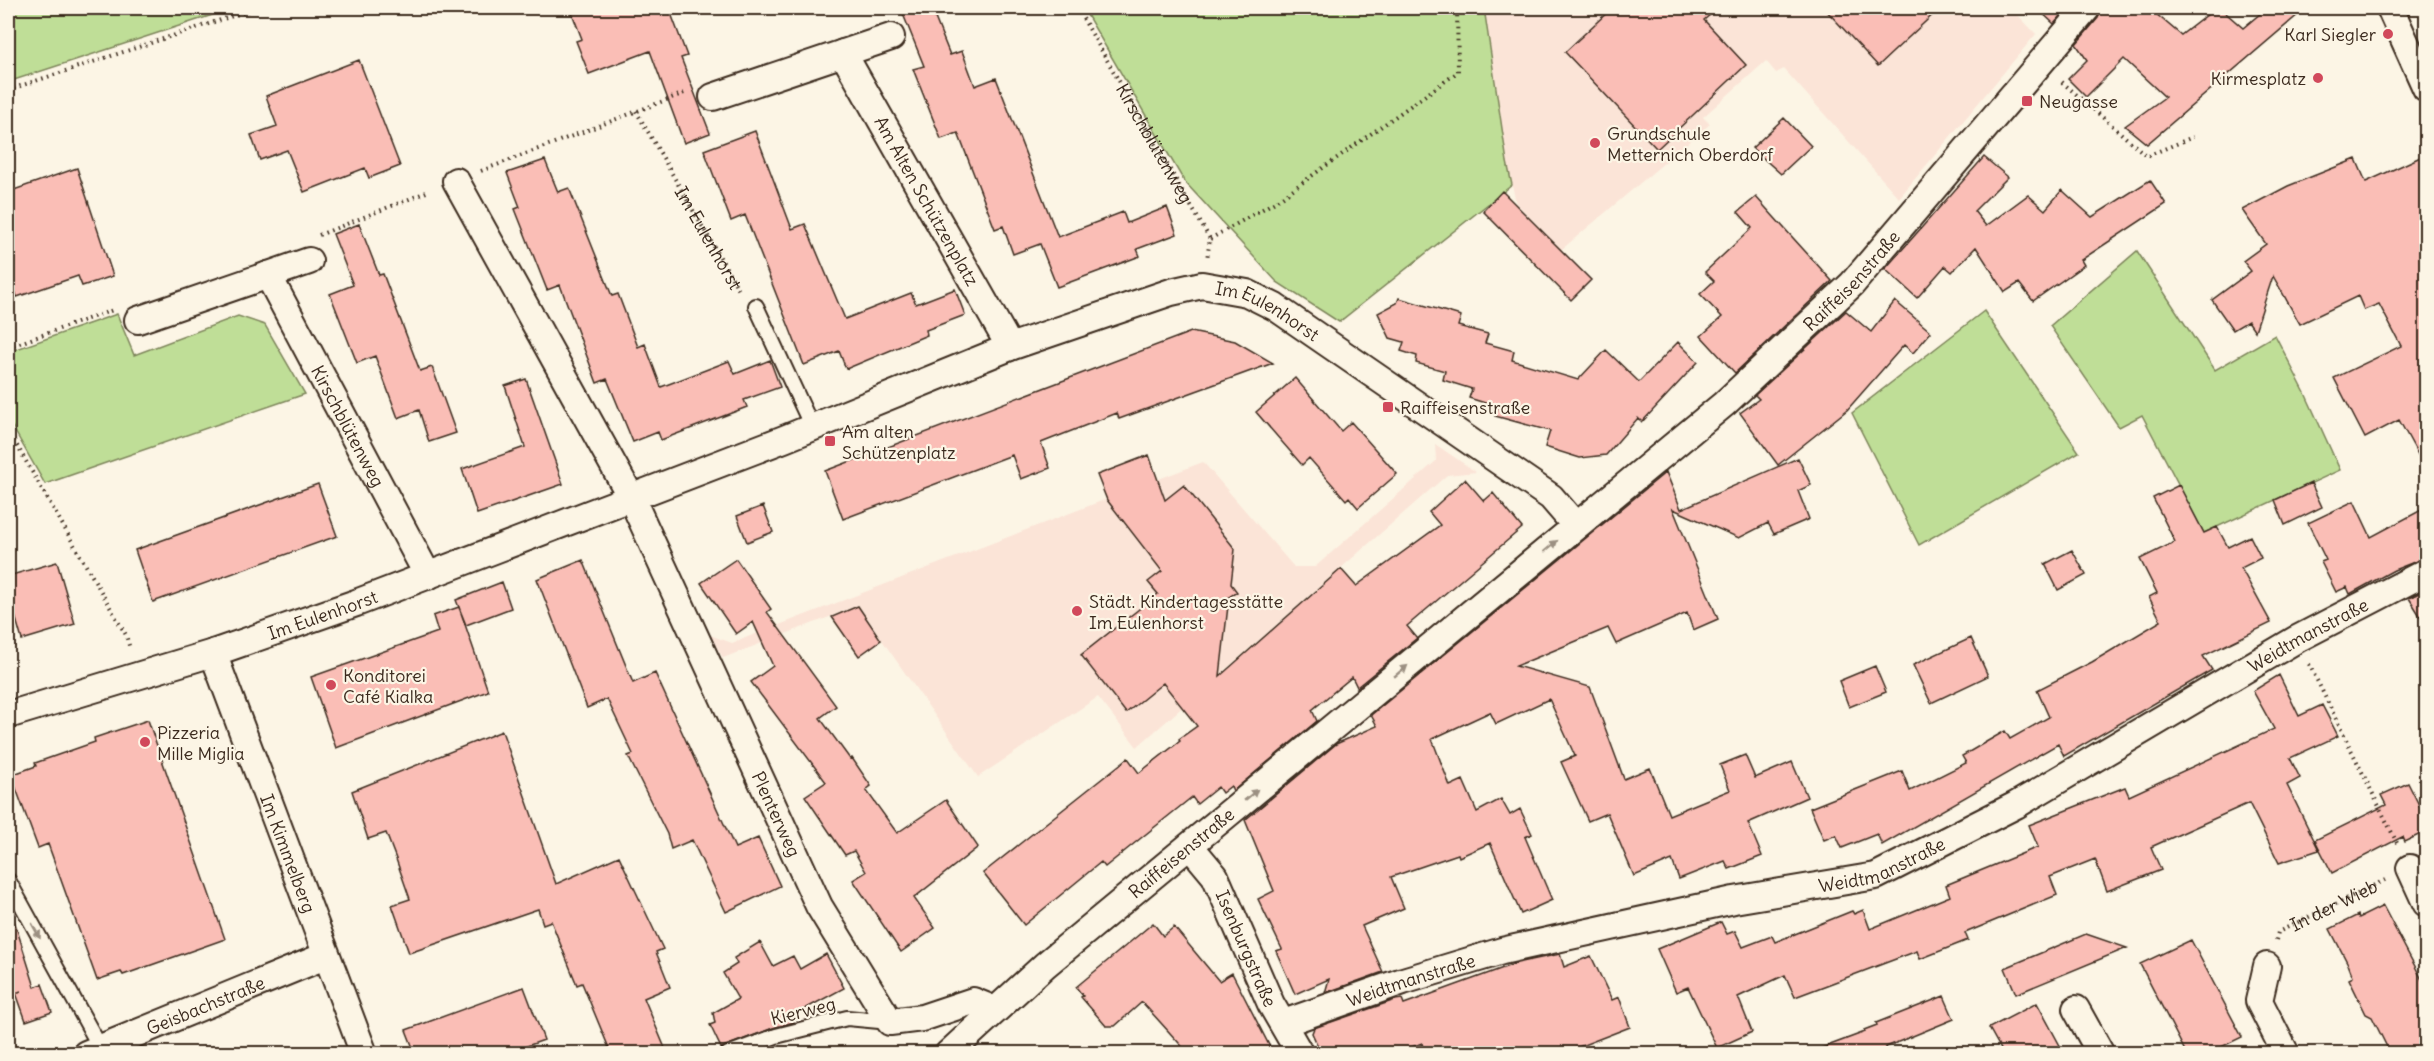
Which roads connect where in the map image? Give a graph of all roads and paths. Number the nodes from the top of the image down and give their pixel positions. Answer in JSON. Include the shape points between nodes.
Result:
{"nodes":[{"id":1,"x":257,"y":8,"type":"edge"},
{"id":2,"x":1077,"y":8,"type":"edge"},
{"id":3,"x":1457,"y":8,"type":"edge"},
{"id":4,"x":2087,"y":8,"type":"edge"},
{"id":5,"x":2390,"y":8,"type":"edge"},
{"id":6,"x":891,"y":37,"type":"dead end"},
{"id":7,"x":843,"y":53,"type":"junction"},
{"id":8,"x":2039,"y":61,"type":"junction"},
{"id":9,"x":2427,"y":88,"type":"edge"},
{"id":10,"x":8,"y":90,"type":"edge"},
{"id":11,"x":713,"y":97,"type":"joint"},
{"id":12,"x":636,"y":111,"type":"junction"},
{"id":13,"x":2193,"y":136,"type":"dead end"},
{"id":14,"x":456,"y":181,"type":"junction"},
{"id":15,"x":1210,"y":239,"type":"junction"},
{"id":16,"x":310,"y":249,"type":"joint"},
{"id":17,"x":268,"y":276,"type":"junction"},
{"id":18,"x":1202,"y":285,"type":"junction"},
{"id":19,"x":756,"y":306,"type":"joint"},
{"id":20,"x":138,"y":320,"type":"joint"},
{"id":21,"x":8,"y":347,"type":"edge"},
{"id":22,"x":1010,"y":347,"type":"junction"},
{"id":23,"x":812,"y":428,"type":"junction"},
{"id":24,"x":8,"y":430,"type":"edge"},
{"id":25,"x":631,"y":497,"type":"junction"},
{"id":26,"x":1576,"y":526,"type":"junction"},
{"id":27,"x":2427,"y":572,"type":"edge"},
{"id":28,"x":428,"y":576,"type":"junction"},
{"id":29,"x":2297,"y":639,"type":"junction"},
{"id":30,"x":213,"y":653,"type":"junction"},
{"id":31,"x":138,"y":675,"type":"junction"},
{"id":32,"x":8,"y":715,"type":"edge"},
{"id":33,"x":1190,"y":846,"type":"junction"},
{"id":34,"x":2410,"y":868,"type":"junction"},
{"id":35,"x":8,"y":880,"type":"edge"},
{"id":36,"x":2427,"y":903,"type":"edge"},
{"id":37,"x":326,"y":956,"type":"junction"},
{"id":38,"x":2267,"y":966,"type":"joint"},
{"id":39,"x":2076,"y":1009,"type":"dead end"},
{"id":40,"x":994,"y":1010,"type":"junction"},
{"id":41,"x":890,"y":1022,"type":"junction"},
{"id":42,"x":1284,"y":1023,"type":"junction"},
{"id":43,"x":93,"y":1050,"type":"edge"},
{"id":44,"x":364,"y":1053,"type":"edge"},
{"id":45,"x":728,"y":1053,"type":"edge"},
{"id":46,"x":948,"y":1053,"type":"edge"},
{"id":47,"x":1300,"y":1053,"type":"edge"},
{"id":48,"x":2101,"y":1053,"type":"edge"},
{"id":49,"x":2286,"y":1053,"type":"edge"}],
"edges":[{"from":1,"to":10,"type":"path"},
{"from":2,"to":15,"type":"path","name":"Kirschblütenweg"},
{"from":3,"to":15,"type":"path","via":[[1458,72],[1275,201]]},
{"from":4,"to":8,"type":"street","name":"Raiffeisenstraße"},
{"from":5,"to":9,"type":"street"},
{"from":6,"to":7,"type":"street"},
{"from":7,"to":11,"type":"street"},
{"from":7,"to":22,"type":"street","name":"Am Alten Schützenplatz"},
{"from":8,"to":13,"type":"path","via":[[2147,156]]},
{"from":8,"to":26,"type":"street","name":"Raiffeisenstraße","via":[[1852,284],[1724,404]]},
{"from":11,"to":12,"type":"path","via":[[694,90]]},
{"from":12,"to":14,"type":"path"},
{"from":12,"to":19,"type":"path","name":"Im Eulenhorst","via":[[743,298]]},
{"from":14,"to":16,"type":"path"},
{"from":14,"to":25,"type":"street"},
{"from":15,"to":18,"type":"path"},
{"from":16,"to":17,"type":"street"},
{"from":17,"to":20,"type":"street"},
{"from":17,"to":28,"type":"street","name":"Kirschblütenweg"},
{"from":18,"to":22,"type":"street","name":"Im Eulenhorst","via":[[1171,291]]},
{"from":18,"to":26,"type":"street","name":"Im Eulenhorst","via":[[1247,293],[1275,307],[1551,497]]},
{"from":19,"to":23,"type":"lane","name":"Im Eulenhorst"},
{"from":20,"to":21,"type":"path","via":[[117,308]]},
{"from":22,"to":23,"type":"street","name":"Im Eulenhorst"},
{"from":23,"to":25,"type":"street","name":"Im Eulenhorst"},
{"from":24,"to":31,"type":"path","via":[[126,635]]},
{"from":25,"to":28,"type":"street","name":"Im Eulenhorst"},
{"from":25,"to":41,"type":"street","name":"Plenterweg","via":[[819,906]]},
{"from":33,"to":26,"type":"street","name":"Raiffeisenstraße","one_way":true},
{"from":27,"to":29,"type":"street","name":"Weidtmanstraße"},
{"from":28,"to":30,"type":"street","name":"Im Eulenhorst"},
{"from":29,"to":34,"type":"path"},
{"from":29,"to":42,"type":"street","name":"Weidtmanstraße","via":[[2016,805],[1876,876],[1734,900],[1502,951]]},
{"from":30,"to":31,"type":"street","name":"Im Eulenhorst"},
{"from":30,"to":37,"type":"street","name":"Im Kimmelberg"},
{"from":31,"to":32,"type":"street","name":"Im Eulenhorst"},
{"from":33,"to":40,"type":"street","name":"Raiffeisenstraße"},
{"from":33,"to":42,"type":"street","name":"Isenburgstraße","via":[[1215,876],[1271,1004]]},
{"from":34,"to":36,"type":"street"},
{"from":34,"to":38,"type":"path","name":"In der Wieb","via":[[2278,932]]},
{"from":35,"to":43,"type":"lane","one_way":true},
{"from":37,"to":43,"type":"street","name":"Geisbachstraße"},
{"from":37,"to":44,"type":"street","name":"Im Kimmelberg"},
{"from":38,"to":49,"type":"street","via":[[2259,1001]]},
{"from":39,"to":48,"type":"street"},
{"from":40,"to":41,"type":"street","via":[[973,1001],[922,1018]]},
{"from":40,"to":46,"type":"street","name":"Raiffeisenstraße"},
{"from":41,"to":45,"type":"lane","name":"Kierweg","via":[[847,1018]]},
{"from":42,"to":47,"type":"street","name":"Isenburgstraße"}]}
